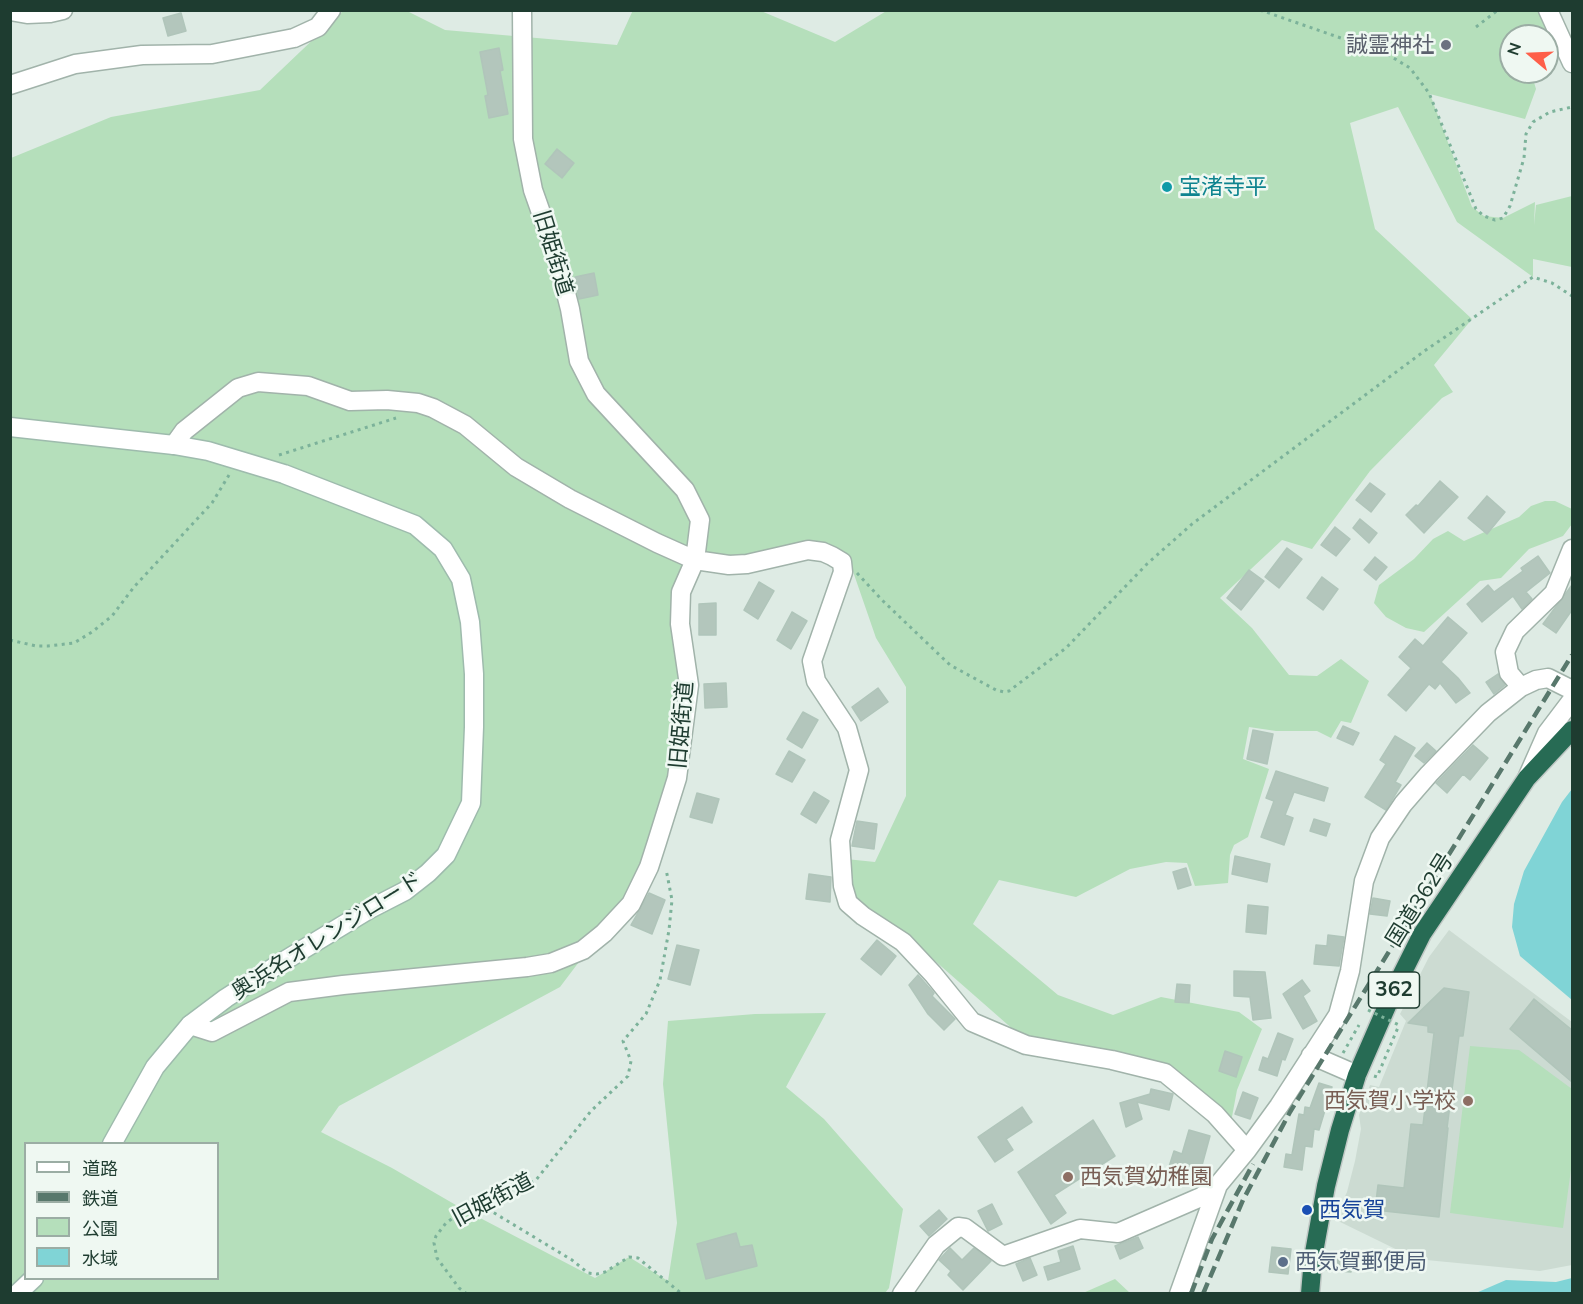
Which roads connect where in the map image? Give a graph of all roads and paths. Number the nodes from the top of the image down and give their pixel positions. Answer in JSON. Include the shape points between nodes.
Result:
{"nodes":[{"id":1,"x":63,"y":10,"type":"edge"},
{"id":2,"x":331,"y":10,"type":"edge"},
{"id":3,"x":522,"y":10,"type":"edge"},
{"id":4,"x":1260,"y":10,"type":"edge"},
{"id":5,"x":1498,"y":10,"type":"edge"},
{"id":6,"x":1548,"y":10,"type":"edge"},
{"id":7,"x":10,"y":11,"type":"edge"},
{"id":8,"x":1476,"y":27,"type":"dead end"},
{"id":9,"x":1572,"y":63,"type":"edge"},
{"id":10,"x":10,"y":85,"type":"edge"},
{"id":11,"x":1572,"y":107,"type":"edge"},
{"id":12,"x":1572,"y":296,"type":"edge"},
{"id":13,"x":418,"y":403,"type":"junction"},
{"id":14,"x":10,"y":427,"type":"edge"},
{"id":15,"x":174,"y":445,"type":"junction"},
{"id":16,"x":273,"y":456,"type":"dead end"},
{"id":17,"x":238,"y":461,"type":"junction"},
{"id":18,"x":1572,"y":549,"type":"edge"},
{"id":19,"x":696,"y":560,"type":"junction"},
{"id":20,"x":842,"y":562,"type":"junction"},
{"id":21,"x":10,"y":640,"type":"edge"},
{"id":22,"x":1521,"y":687,"type":"junction"},
{"id":23,"x":1572,"y":690,"type":"edge"},
{"id":24,"x":1572,"y":700,"type":"edge"},
{"id":25,"x":1572,"y":730,"type":"edge"},
{"id":26,"x":1527,"y":778,"type":"junction"},
{"id":27,"x":657,"y":842,"type":"junction"},
{"id":28,"x":1368,"y":1010,"type":"dead end"},
{"id":29,"x":1396,"y":1013,"type":"dead end"},
{"id":30,"x":1362,"y":1020,"type":"dead end"},
{"id":31,"x":1392,"y":1022,"type":"dead end"},
{"id":32,"x":190,"y":1025,"type":"junction"},
{"id":33,"x":1311,"y":1054,"type":"junction"},
{"id":34,"x":1341,"y":1058,"type":"dead end"},
{"id":35,"x":1363,"y":1077,"type":"junction"},
{"id":36,"x":113,"y":1142,"type":"edge"},
{"id":37,"x":1247,"y":1150,"type":"junction"},
{"id":38,"x":1218,"y":1185,"type":"junction"},
{"id":39,"x":481,"y":1205,"type":"junction"},
{"id":40,"x":32,"y":1280,"type":"edge"},
{"id":41,"x":17,"y":1293,"type":"edge"},
{"id":42,"x":467,"y":1293,"type":"edge"},
{"id":43,"x":682,"y":1293,"type":"edge"},
{"id":44,"x":902,"y":1293,"type":"edge"},
{"id":45,"x":1179,"y":1293,"type":"edge"},
{"id":46,"x":1310,"y":1293,"type":"edge"}],
"edges":[{"from":1,"to":7,"type":"street","via":[[27,14]]},
{"from":2,"to":10,"type":"street","via":[[318,27],[294,38],[212,54],[142,55],[75,64]]},
{"from":3,"to":19,"type":"street","name":"旧姫街道","via":[[523,139],[533,190],[568,299],[579,361],[596,394],[685,490],[700,520]]},
{"from":4,"to":11,"type":"path","via":[[1387,54],[1410,69],[1429,93],[1476,209],[1495,220],[1503,218],[1510,206],[1533,122],[1550,112]]},
{"from":5,"to":8,"type":"path"},
{"from":6,"to":9,"type":"street"},
{"from":12,"to":20,"type":"path","via":[[1552,283],[1533,278],[1423,352],[1192,524],[1147,564],[1066,648],[1009,691],[996,690],[950,665]]},
{"from":13,"to":15,"type":"street","via":[[350,401],[308,386],[258,382],[238,388],[184,430]]},
{"from":13,"to":16,"type":"path","via":[[398,417]]},
{"from":13,"to":19,"type":"street","via":[[465,425],[516,467],[570,499]]},
{"from":14,"to":15,"type":"street","name":"奥浜名オレンジロード"},
{"from":15,"to":17,"type":"street","name":"奥浜名オレンジロード"},
{"from":17,"to":21,"type":"path","via":[[212,503],[112,616],[74,643],[36,646]]},
{"from":17,"to":32,"type":"street","name":"奥浜名オレンジロード","via":[[284,474],[415,525],[443,549],[461,579],[470,622],[474,674],[471,803],[446,855],[428,873],[405,891],[279,964]]},
{"from":18,"to":22,"type":"street","via":[[1554,593],[1515,631],[1505,652],[1509,673]]},
{"from":19,"to":20,"type":"street","via":[[747,564],[808,550],[823,552]]},
{"from":19,"to":27,"type":"street","name":"旧姫街道","via":[[681,592],[680,624],[688,685],[677,778]]},
{"from":20,"to":37,"type":"street","via":[[843,572],[812,661],[816,681],[847,728],[859,770],[840,840],[848,903],[903,942],[972,1022],[1026,1045],[1165,1073],[1215,1114]]},
{"from":22,"to":23,"type":"street","via":[[1548,678]]},
{"from":22,"to":33,"type":"street","via":[[1488,713],[1429,774],[1380,838],[1364,881],[1350,971],[1338,1015]]},
{"from":24,"to":26,"type":"street","via":[[1547,733]]},
{"from":25,"to":26,"type":"highway","name":"国道362号","number":"362"},
{"from":26,"to":35,"type":"highway","name":"国道362号","number":"362","via":[[1422,934],[1394,990]]},
{"from":27,"to":32,"type":"street","via":[[631,904],[583,950],[551,963],[289,992],[212,1032]]},
{"from":27,"to":39,"type":"path","name":"旧姫街道","via":[[672,900],[669,930],[660,980],[646,1014],[623,1041],[631,1061],[628,1076],[591,1110],[536,1180]]},
{"from":28,"to":35,"type":"path","bridge":true,"via":[[1399,1025],[1377,1077]]},
{"from":29,"to":31,"type":"path"},
{"from":30,"to":34,"type":"path"},
{"from":32,"to":36,"type":"street","name":"奥浜名オレンジロード","via":[[155,1067]]},
{"from":33,"to":35,"type":"street"},
{"from":33,"to":37,"type":"street"},
{"from":35,"to":46,"type":"highway","name":"国道362号","number":"362","via":[[1340,1130],[1326,1186]]},
{"from":37,"to":38,"type":"street"},
{"from":38,"to":44,"type":"street","via":[[1201,1197],[1118,1233],[1080,1229],[1003,1256],[958,1227],[936,1245]]},
{"from":38,"to":45,"type":"street"},
{"from":39,"to":42,"type":"path","name":"旧姫街道","via":[[446,1223],[434,1243],[437,1258]]},
{"from":39,"to":43,"type":"path","via":[[588,1273],[605,1272],[629,1257],[638,1258]]},
{"from":40,"to":41,"type":"street"}]}
